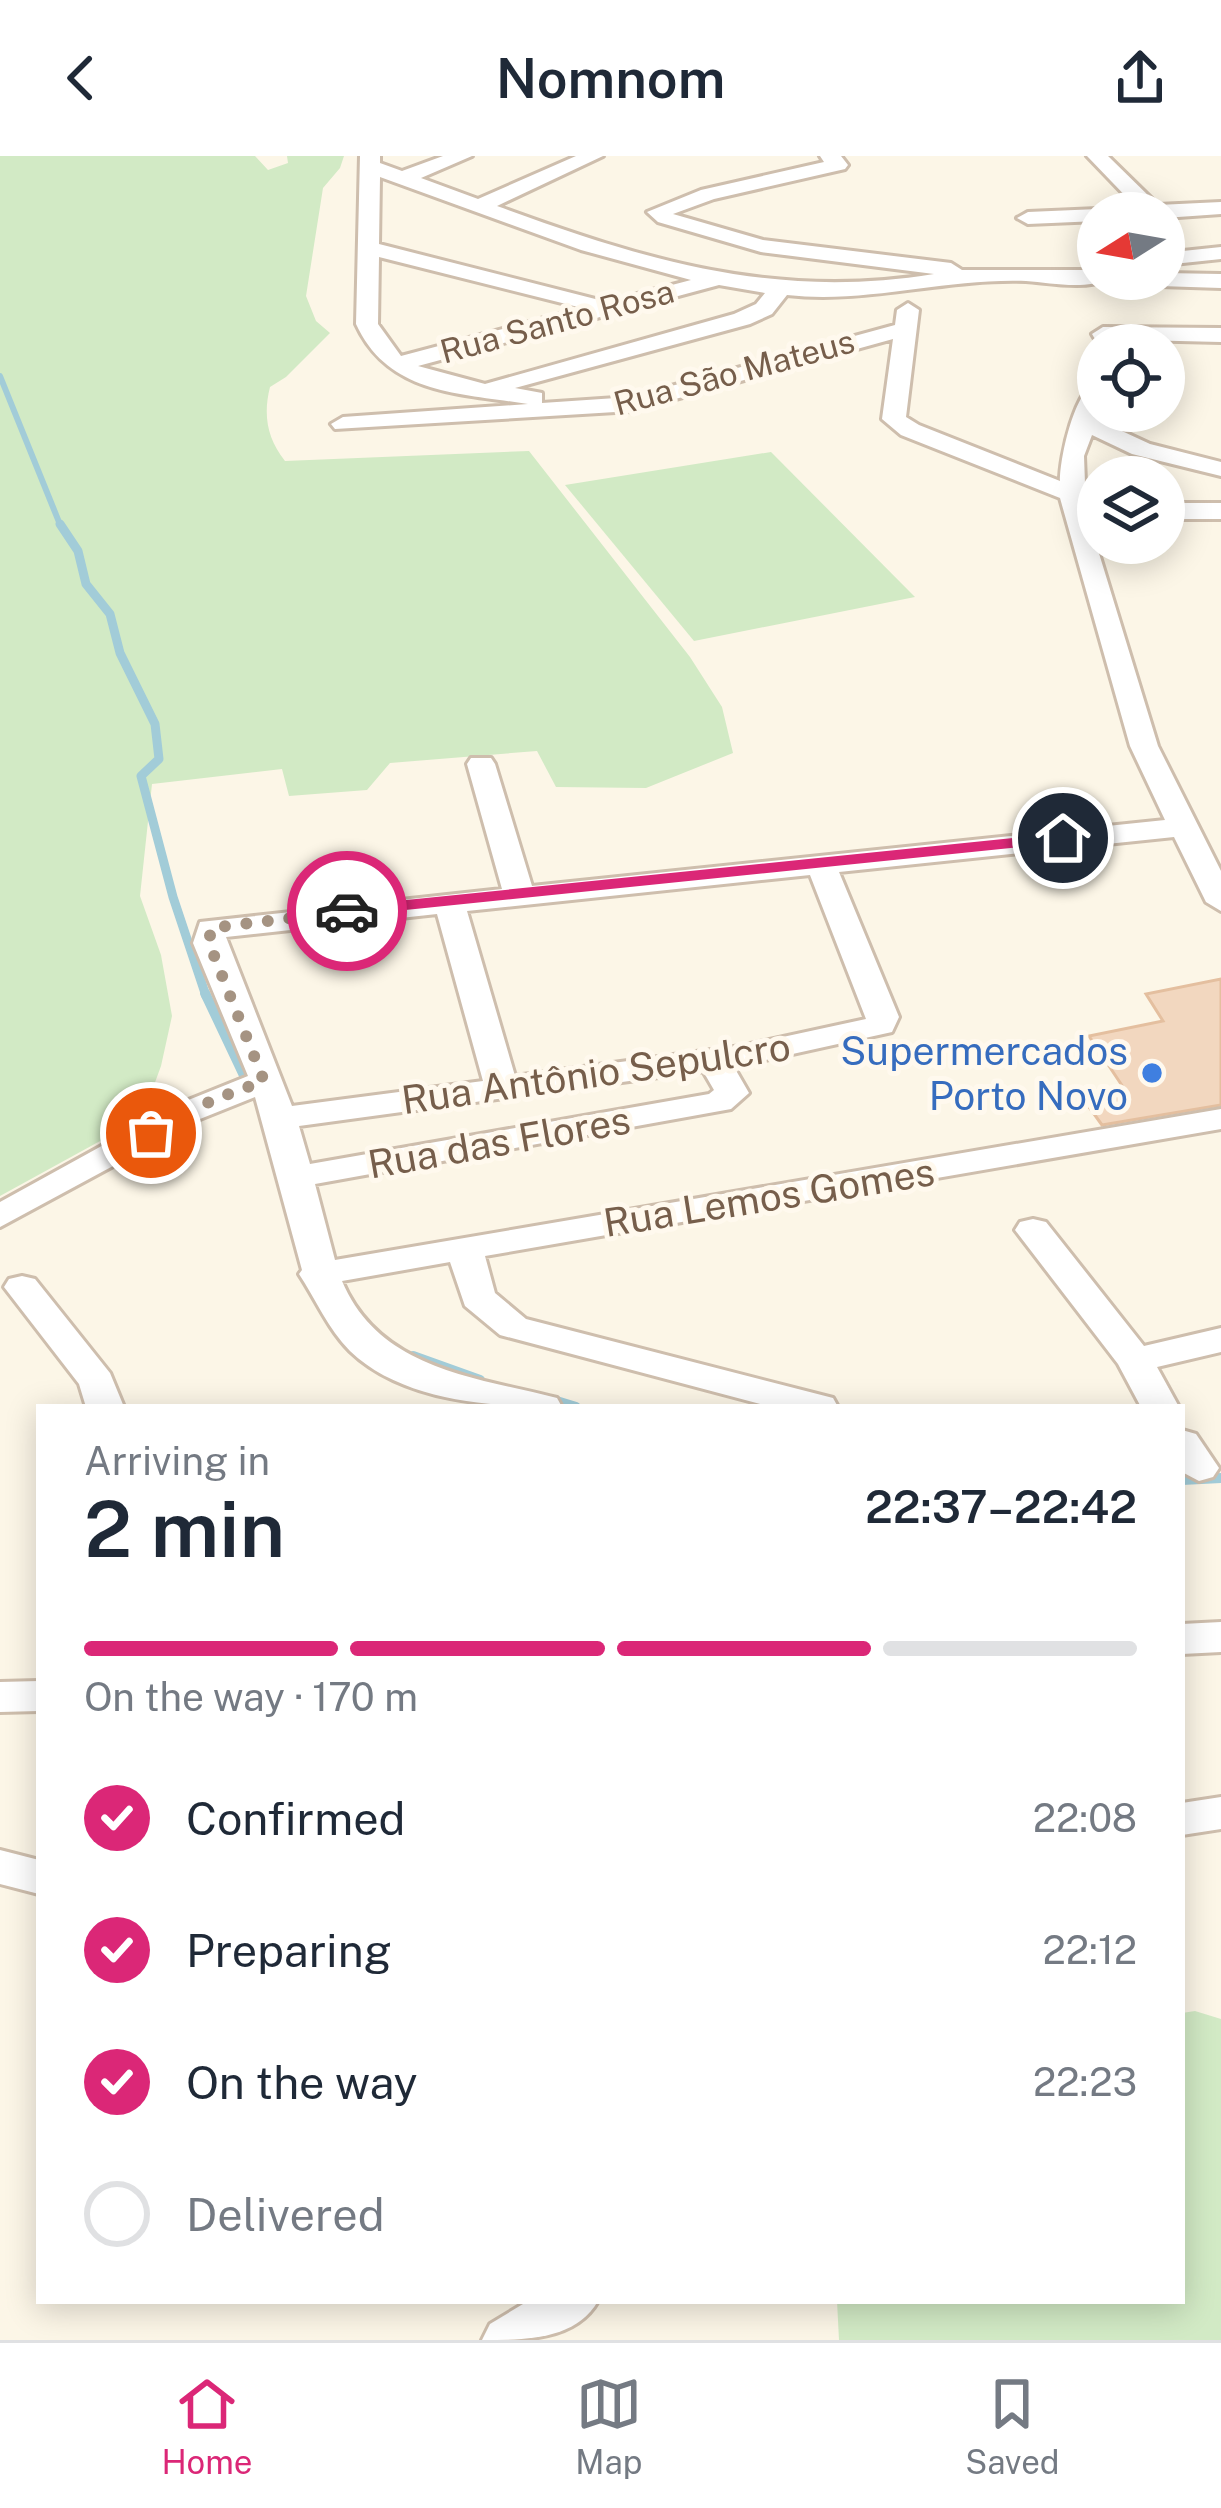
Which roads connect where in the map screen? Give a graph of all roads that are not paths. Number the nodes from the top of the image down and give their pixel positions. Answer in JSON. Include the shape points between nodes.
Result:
{"nodes":[{"id":1,"x":462,"y":156,"type":"edge"},
{"id":2,"x":593,"y":156,"type":"edge"},
{"id":3,"x":830,"y":156,"type":"edge"},
{"id":4,"x":1097,"y":156,"type":"edge"},
{"id":5,"x":370,"y":161,"type":"edge"},
{"id":6,"x":402,"y":178,"type":"junction"},
{"id":7,"x":1133,"y":192,"type":"edge"},
{"id":8,"x":478,"y":207,"type":"junction"},
{"id":9,"x":1221,"y":208,"type":"edge"},
{"id":10,"x":1185,"y":210,"type":"edge"},
{"id":11,"x":1077,"y":216,"type":"edge"},
{"id":12,"x":1028,"y":218,"type":"dead end"},
{"id":13,"x":368,"y":248,"type":"junction"},
{"id":14,"x":1221,"y":254,"type":"edge"},
{"id":15,"x":1185,"y":257,"type":"edge"},
{"id":16,"x":975,"y":275,"type":"junction"},
{"id":17,"x":720,"y":278,"type":"junction"},
{"id":18,"x":1185,"y":280,"type":"edge"},
{"id":19,"x":1221,"y":281,"type":"edge"},
{"id":20,"x":782,"y":288,"type":"junction"},
{"id":21,"x":908,"y":289,"type":"junction"},
{"id":22,"x":603,"y":307,"type":"junction"},
{"id":23,"x":1096,"y":309,"type":"edge"},
{"id":24,"x":909,"y":328,"type":"junction"},
{"id":25,"x":1221,"y":335,"type":"edge"},
{"id":26,"x":395,"y":365,"type":"junction"},
{"id":27,"x":486,"y":389,"type":"junction"},
{"id":28,"x":591,"y":409,"type":"junction"},
{"id":29,"x":343,"y":424,"type":"dead end"},
{"id":30,"x":1080,"y":432,"type":"edge"},
{"id":31,"x":1104,"y":432,"type":"edge"},
{"id":32,"x":1221,"y":469,"type":"edge"},
{"id":33,"x":1077,"y":487,"type":"edge"},
{"id":34,"x":1077,"y":504,"type":"edge"},
{"id":35,"x":1185,"y":512,"type":"edge"},
{"id":36,"x":1221,"y":512,"type":"edge"},
{"id":37,"x":1096,"y":564,"type":"edge"},
{"id":38,"x":481,"y":764,"type":"dead end"},
{"id":39,"x":1180,"y":826,"type":"junction"},
{"id":40,"x":820,"y":863,"type":"junction"},
{"id":41,"x":519,"y":893,"type":"junction"},
{"id":42,"x":449,"y":901,"type":"junction"},
{"id":43,"x":1221,"y":902,"type":"edge"},
{"id":44,"x":714,"y":1060,"type":"junction"},
{"id":45,"x":264,"y":1081,"type":"junction"},
{"id":46,"x":502,"y":1088,"type":"junction"},
{"id":47,"x":280,"y":1118,"type":"junction"},
{"id":48,"x":1221,"y":1118,"type":"edge"},
{"id":49,"x":297,"y":1177,"type":"junction"},
{"id":50,"x":0,"y":1216,"type":"edge"},
{"id":51,"x":1033,"y":1230,"type":"dead end"},
{"id":52,"x":466,"y":1249,"type":"junction"},
{"id":53,"x":317,"y":1274,"type":"junction"},
{"id":54,"x":22,"y":1287,"type":"dead end"},
{"id":55,"x":1221,"y":1340,"type":"edge"},
{"id":56,"x":1135,"y":1360,"type":"junction"},
{"id":57,"x":104,"y":1404,"type":"edge"},
{"id":58,"x":533,"y":1404,"type":"edge"},
{"id":59,"x":808,"y":1404,"type":"edge"},
{"id":60,"x":1158,"y":1404,"type":"edge"},
{"id":61,"x":1221,"y":1637,"type":"edge"},
{"id":62,"x":1185,"y":1639,"type":"edge"},
{"id":63,"x":36,"y":1696,"type":"edge"},
{"id":64,"x":0,"y":1697,"type":"edge"},
{"id":65,"x":1221,"y":1814,"type":"edge"},
{"id":66,"x":1185,"y":1819,"type":"edge"},
{"id":67,"x":0,"y":1867,"type":"edge"},
{"id":68,"x":36,"y":1876,"type":"edge"},
{"id":69,"x":567,"y":2304,"type":"edge"},
{"id":70,"x":508,"y":2340,"type":"edge"}],
"edges":[{"from":1,"to":6,"type":"street"},
{"from":2,"to":8,"type":"street"},
{"from":3,"to":16,"type":"street","via":[[838,166],[658,212],[761,246]]},
{"from":4,"to":7,"type":"street"},
{"from":5,"to":6,"type":"street"},
{"from":5,"to":13,"type":"street"},
{"from":6,"to":8,"type":"street"},
{"from":8,"to":17,"type":"street","via":[[604,251]]},
{"from":9,"to":10,"type":"street"},
{"from":11,"to":12,"type":"street"},
{"from":13,"to":22,"type":"street"},
{"from":13,"to":26,"type":"street","via":[[367,324],[376,349]]},
{"from":14,"to":15,"type":"street"},
{"from":16,"to":21,"type":"street"},
{"from":16,"to":23,"type":"street","via":[[1026,273]]},
{"from":17,"to":20,"type":"street"},
{"from":17,"to":22,"type":"street","name":"Rua Santo Rosa"},
{"from":18,"to":19,"type":"street"},
{"from":20,"to":21,"type":"street"},
{"from":20,"to":27,"type":"street","via":[[764,309],[721,326]]},
{"from":21,"to":24,"type":"street"},
{"from":22,"to":26,"type":"street","name":"Rua Santo Rosa"},
{"from":23,"to":25,"type":"street"},
{"from":24,"to":28,"type":"street","name":"Rua São Mateus"},
{"from":24,"to":34,"type":"street","via":[[893,411],[899,424]]},
{"from":26,"to":27,"type":"street"},
{"from":27,"to":28,"type":"street"},
{"from":28,"to":29,"type":"street","name":"Rua São Mateus"},
{"from":30,"to":33,"type":"street","via":[[1072,456]]},
{"from":31,"to":32,"type":"street"},
{"from":35,"to":36,"type":"street"},
{"from":37,"to":39,"type":"street","via":[[1144,746]]},
{"from":38,"to":41,"type":"street"},
{"from":39,"to":40,"type":"street"},
{"from":39,"to":43,"type":"street"},
{"from":40,"to":41,"type":"street"},
{"from":40,"to":44,"type":"street","name":"Rua Antônio Sepulcro","via":[[880,1024]]},
{"from":41,"to":42,"type":"street"},
{"from":42,"to":45,"type":"street","via":[[211,928],[209,943]]},
{"from":42,"to":46,"type":"street"},
{"from":44,"to":46,"type":"street","name":"Rua Antônio Sepulcro"},
{"from":44,"to":49,"type":"street","name":"Rua das Flores","via":[[732,1093],[719,1102]]},
{"from":45,"to":47,"type":"street"},
{"from":45,"to":50,"type":"street","via":[[188,1112]]},
{"from":46,"to":47,"type":"street","name":"Rua Antônio Sepulcro"},
{"from":47,"to":49,"type":"street"},
{"from":48,"to":52,"type":"street","name":"Rua Lemos Gomes"},
{"from":49,"to":53,"type":"street"},
{"from":51,"to":56,"type":"street"},
{"from":52,"to":53,"type":"street","name":"Rua Lemos Gomes"},
{"from":52,"to":59,"type":"street","via":[[478,1298],[513,1327]]},
{"from":53,"to":58,"type":"street","via":[[365,1346],[409,1368]]},
{"from":54,"to":57,"type":"street","via":[[97,1382]]},
{"from":55,"to":56,"type":"street"},
{"from":56,"to":60,"type":"street"},
{"from":61,"to":62,"type":"street"},
{"from":63,"to":64,"type":"street"},
{"from":65,"to":66,"type":"street"},
{"from":67,"to":68,"type":"street"},
{"from":69,"to":70,"type":"street"}]}
